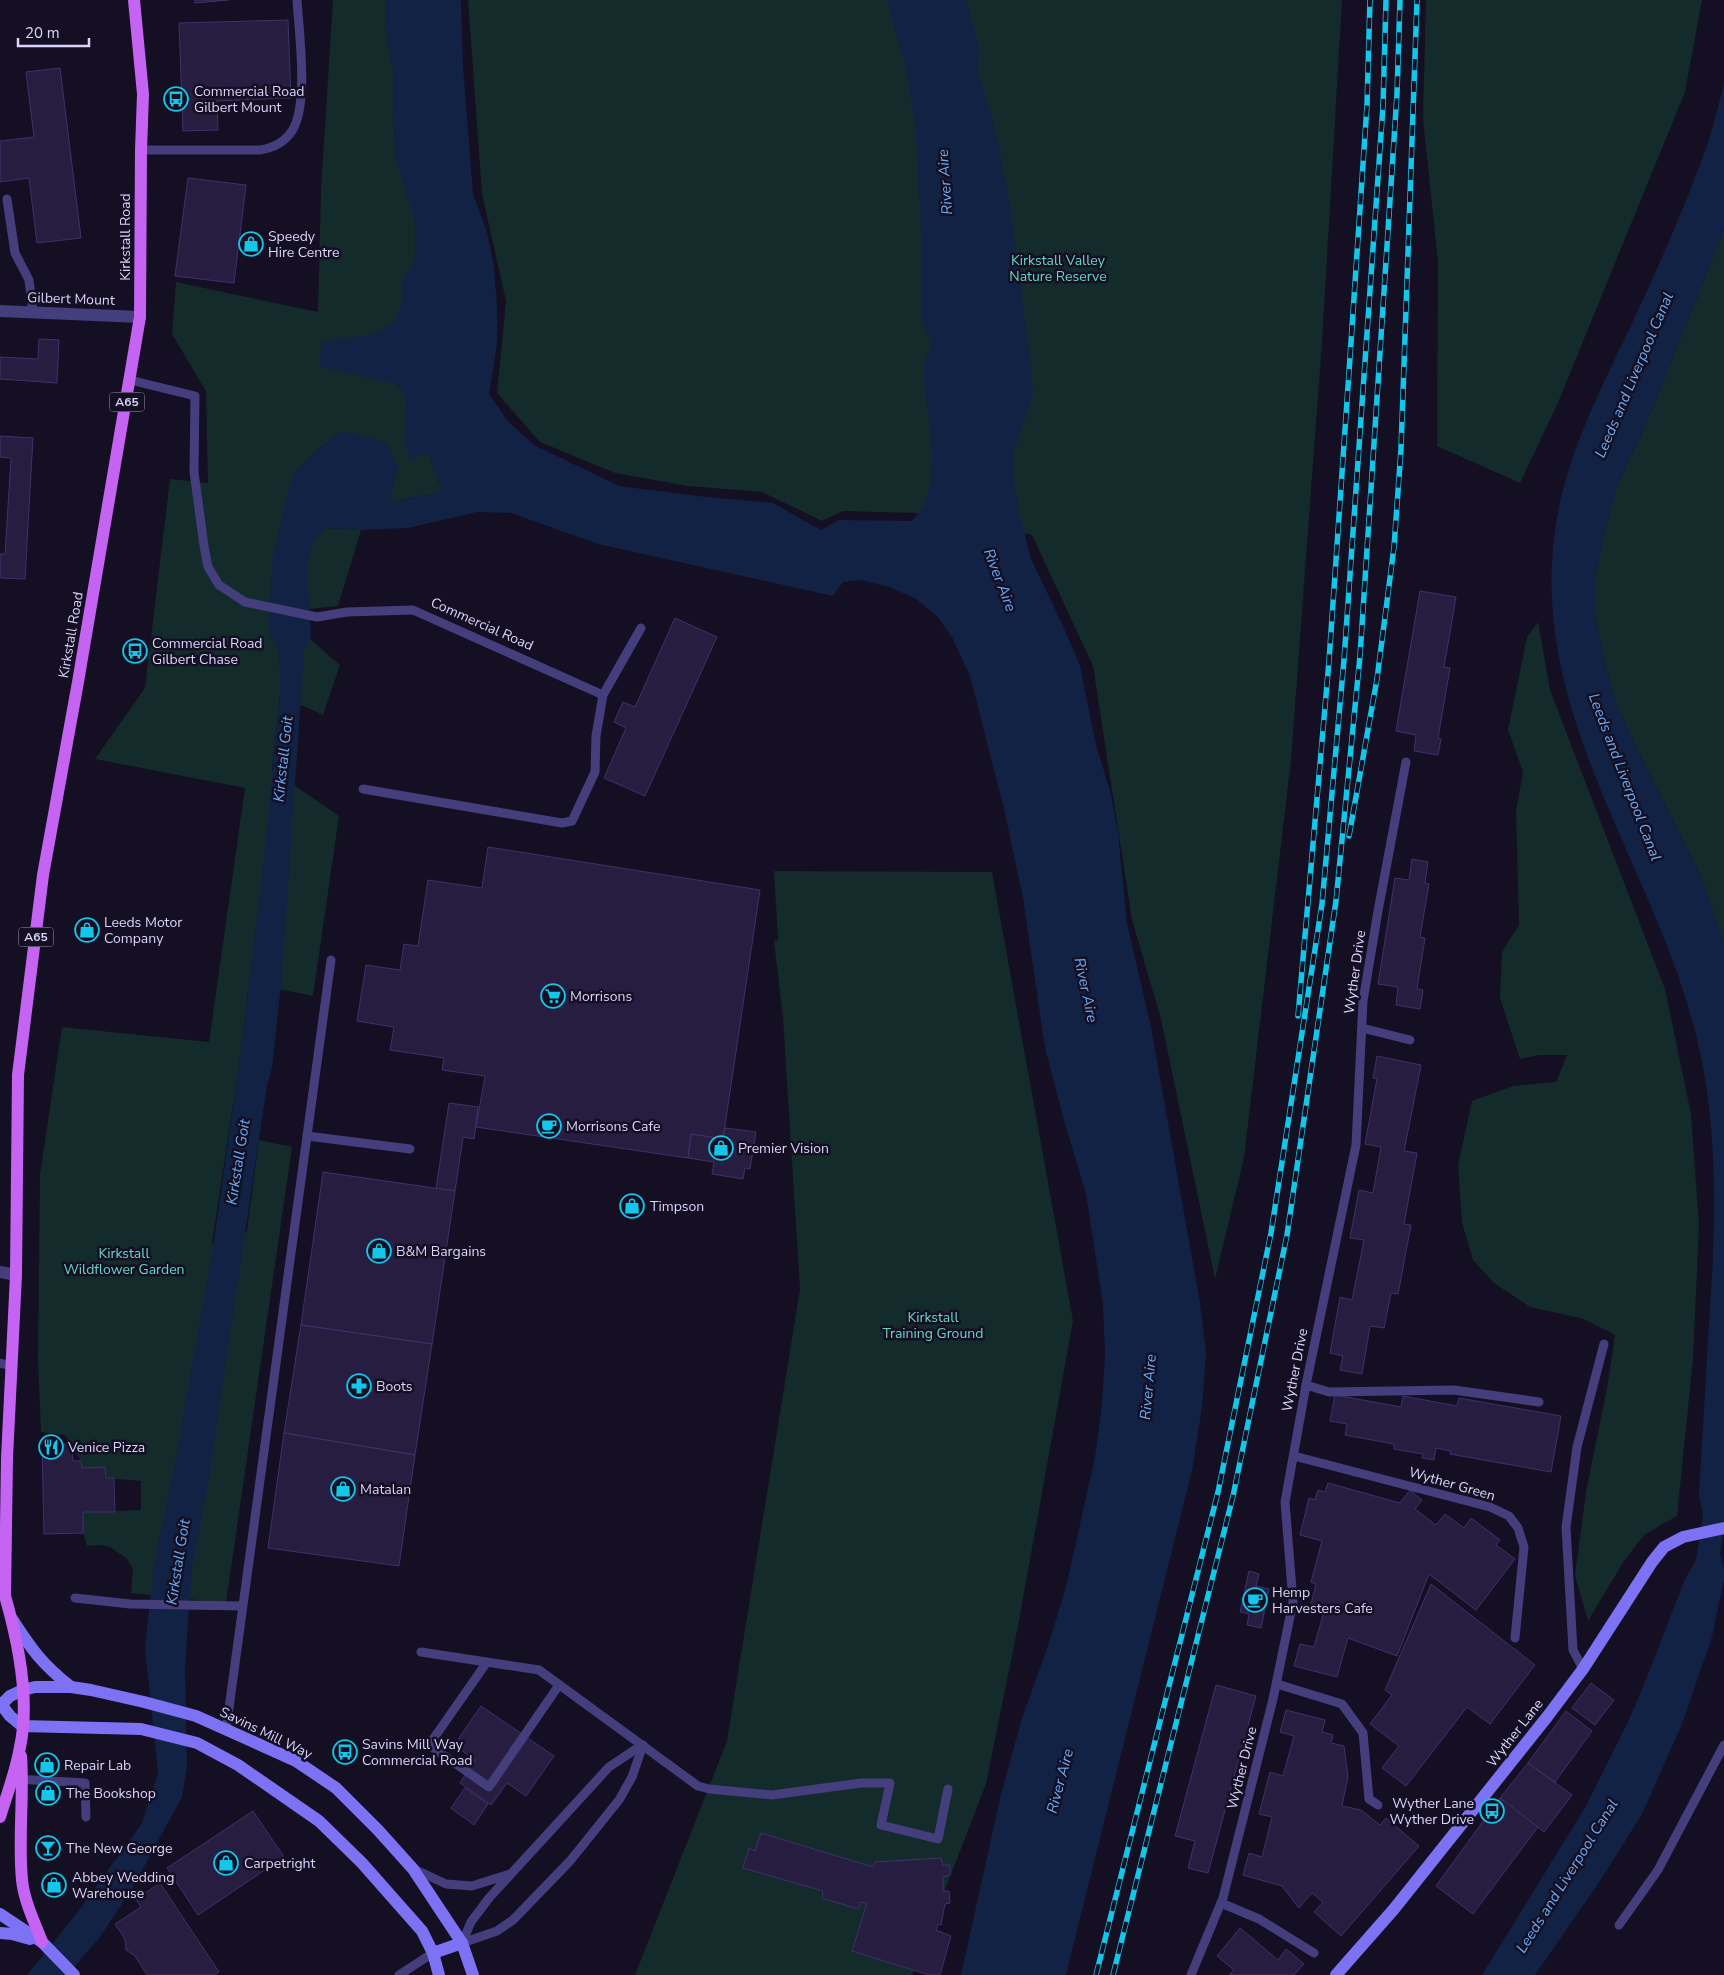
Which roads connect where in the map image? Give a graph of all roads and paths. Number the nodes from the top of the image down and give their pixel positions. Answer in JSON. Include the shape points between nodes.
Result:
{"nodes":[{"id":1,"x":134,"y":0,"type":"edge"},
{"id":2,"x":297,"y":0,"type":"edge"},
{"id":3,"x":141,"y":150,"type":"junction"},
{"id":4,"x":7,"y":199,"type":"dead end"},
{"id":5,"x":0,"y":311,"type":"edge"},
{"id":6,"x":34,"y":312,"type":"junction"},
{"id":7,"x":140,"y":317,"type":"junction"},
{"id":8,"x":130,"y":380,"type":"junction"},
{"id":9,"x":641,"y":628,"type":"dead end"},
{"id":10,"x":603,"y":695,"type":"junction"},
{"id":11,"x":1406,"y":762,"type":"dead end"},
{"id":12,"x":363,"y":789,"type":"dead end"},
{"id":13,"x":331,"y":960,"type":"dead end"},
{"id":14,"x":1362,"y":1028,"type":"junction"},
{"id":15,"x":1410,"y":1040,"type":"dead end"},
{"id":16,"x":307,"y":1136,"type":"junction"},
{"id":17,"x":410,"y":1149,"type":"dead end"},
{"id":18,"x":0,"y":1272,"type":"edge"},
{"id":19,"x":16,"y":1275,"type":"junction"},
{"id":20,"x":1604,"y":1344,"type":"dead end"},
{"id":21,"x":6,"y":1365,"type":"edge"},
{"id":22,"x":1306,"y":1386,"type":"junction"},
{"id":23,"x":1539,"y":1402,"type":"dead end"},
{"id":24,"x":1294,"y":1456,"type":"junction"},
{"id":25,"x":1724,"y":1528,"type":"edge"},
{"id":26,"x":75,"y":1598,"type":"dead end"},
{"id":27,"x":242,"y":1606,"type":"junction"},
{"id":28,"x":5,"y":1613,"type":"edge"},
{"id":29,"x":1516,"y":1638,"type":"dead end"},
{"id":30,"x":422,"y":1652,"type":"dead end"},
{"id":31,"x":487,"y":1662,"type":"junction"},
{"id":32,"x":1583,"y":1669,"type":"junction"},
{"id":33,"x":1277,"y":1684,"type":"junction"},
{"id":34,"x":559,"y":1685,"type":"junction"},
{"id":35,"x":71,"y":1687,"type":"junction"},
{"id":36,"x":23,"y":1690,"type":"junction"},
{"id":37,"x":0,"y":1705,"type":"edge"},
{"id":38,"x":22,"y":1726,"type":"junction"},
{"id":39,"x":36,"y":1727,"type":"junction"},
{"id":40,"x":226,"y":1730,"type":"junction"},
{"id":41,"x":21,"y":1744,"type":"junction"},
{"id":42,"x":643,"y":1745,"type":"junction"},
{"id":43,"x":1724,"y":1745,"type":"edge"},
{"id":44,"x":17,"y":1779,"type":"junction"},
{"id":45,"x":948,"y":1789,"type":"dead end"},
{"id":46,"x":1378,"y":1805,"type":"dead end"},
{"id":47,"x":0,"y":1817,"type":"edge"},
{"id":48,"x":86,"y":1817,"type":"dead end"},
{"id":49,"x":413,"y":1869,"type":"junction"},
{"id":50,"x":512,"y":1873,"type":"junction"},
{"id":51,"x":1221,"y":1904,"type":"junction"},
{"id":52,"x":0,"y":1914,"type":"edge"},
{"id":53,"x":1619,"y":1925,"type":"dead end"},
{"id":54,"x":0,"y":1933,"type":"edge"},
{"id":55,"x":42,"y":1942,"type":"junction"},
{"id":56,"x":462,"y":1943,"type":"junction"},
{"id":57,"x":1314,"y":1952,"type":"dead end"},
{"id":58,"x":432,"y":1953,"type":"junction"},
{"id":59,"x":74,"y":1975,"type":"edge"},
{"id":60,"x":399,"y":1975,"type":"edge"},
{"id":61,"x":439,"y":1975,"type":"edge"},
{"id":62,"x":473,"y":1975,"type":"edge"},
{"id":63,"x":1191,"y":1975,"type":"edge"},
{"id":64,"x":1336,"y":1975,"type":"edge"}],
"edges":[{"from":1,"to":3,"type":"main road","name":"Kirkstall Road","number":"A65","via":[[144,94]]},
{"from":2,"to":3,"type":"lane","via":[[301,90],[298,117],[284,141],[260,150]]},
{"from":3,"to":7,"type":"main road","name":"Kirkstall Road","number":"A65"},
{"from":4,"to":6,"type":"lane","via":[[15,253],[29,280]]},
{"from":5,"to":6,"type":"street","name":"Gilbert Mount"},
{"from":6,"to":7,"type":"street","name":"Gilbert Mount"},
{"from":7,"to":8,"type":"main road","name":"Kirkstall Road","number":"A65"},
{"from":8,"to":10,"type":"lane","name":"Commercial Road","via":[[195,396],[194,472],[208,567],[219,585],[245,602],[317,617],[347,612],[413,610]]},
{"from":8,"to":19,"type":"main road","name":"Kirkstall Road","number":"A65","via":[[43,875],[18,1075]]},
{"from":9,"to":10,"type":"lane"},
{"from":10,"to":12,"type":"lane","via":[[596,736],[595,772],[572,821],[562,823]]},
{"from":11,"to":14,"type":"lane","name":"Wyther Drive","via":[[1363,1001]]},
{"from":13,"to":16,"type":"lane"},
{"from":14,"to":15,"type":"lane"},
{"from":14,"to":22,"type":"lane","name":"Wyther Drive","via":[[1356,1145]]},
{"from":16,"to":17,"type":"lane"},
{"from":16,"to":27,"type":"lane"},
{"from":18,"to":19,"type":"street"},
{"from":19,"to":21,"type":"main road","number":"A65"},
{"from":20,"to":32,"type":"lane","via":[[1577,1447],[1566,1527],[1573,1650]]},
{"from":21,"to":28,"type":"main road","number":"A65"},
{"from":22,"to":23,"type":"lane","via":[[1330,1392],[1454,1390]]},
{"from":22,"to":24,"type":"lane","name":"Wyther Drive"},
{"from":24,"to":29,"type":"lane","name":"Wyther Green","via":[[1490,1507],[1509,1516],[1518,1528],[1524,1547]]},
{"from":24,"to":33,"type":"lane","name":"Wyther Drive","via":[[1285,1502],[1293,1602]]},
{"from":25,"to":32,"type":"street","name":"Wyther Lane","via":[[1683,1537],[1664,1547]]},
{"from":26,"to":27,"type":"lane","via":[[130,1604]]},
{"from":27,"to":40,"type":"lane"},
{"from":28,"to":35,"type":"street","name":"Savins Mill Way","via":[[32,1651]]},
{"from":28,"to":36,"type":"main road","number":"A65"},
{"from":30,"to":31,"type":"lane"},
{"from":31,"to":34,"type":"lane","via":[[538,1670]]},
{"from":31,"to":34,"type":"lane","via":[[429,1745],[489,1787]]},
{"from":32,"to":64,"type":"street","name":"Wyther Lane","via":[[1394,1909]]},
{"from":33,"to":46,"type":"lane","via":[[1342,1704],[1363,1733],[1369,1798]]},
{"from":33,"to":51,"type":"lane","name":"Wyther Drive"},
{"from":34,"to":42,"type":"lane"},
{"from":35,"to":36,"type":"street"},
{"from":35,"to":40,"type":"street","name":"Savins Mill Way","via":[[196,1716]]},
{"from":36,"to":37,"type":"street"},
{"from":36,"to":38,"type":"main road","number":"A65"},
{"from":37,"to":38,"type":"street"},
{"from":38,"to":39,"type":"street"},
{"from":38,"to":41,"type":"main road","number":"A65"},
{"from":39,"to":41,"type":"street"},
{"from":39,"to":58,"type":"street","via":[[141,1730],[197,1743],[238,1764],[320,1821],[422,1931]]},
{"from":40,"to":49,"type":"street","name":"Savins Mill Way","via":[[296,1761],[336,1788]]},
{"from":41,"to":44,"type":"main road"},
{"from":42,"to":45,"type":"lane","via":[[698,1786],[709,1789],[772,1795],[861,1783],[890,1784],[881,1824],[938,1839]]},
{"from":42,"to":50,"type":"lane","via":[[608,1767]]},
{"from":42,"to":56,"type":"lane","via":[[620,1800],[570,1861],[513,1920],[497,1931]]},
{"from":43,"to":53,"type":"lane","via":[[1658,1870]]},
{"from":44,"to":47,"type":"main road"},
{"from":44,"to":48,"type":"lane","via":[[85,1783]]},
{"from":44,"to":55,"type":"main road","via":[[22,1882]]},
{"from":49,"to":50,"type":"lane","via":[[446,1884],[472,1886]]},
{"from":49,"to":56,"type":"street","name":"Savins Mill Way"},
{"from":50,"to":56,"type":"lane","via":[[488,1898],[471,1922]]},
{"from":51,"to":57,"type":"lane","via":[[1259,1919]]},
{"from":51,"to":63,"type":"lane","name":"Wyther Drive"},
{"from":52,"to":55,"type":"street"},
{"from":54,"to":55,"type":"street"},
{"from":55,"to":59,"type":"street"},
{"from":56,"to":58,"type":"street"},
{"from":56,"to":62,"type":"street","name":"Savins Mill Way"},
{"from":58,"to":60,"type":"lane"},
{"from":58,"to":61,"type":"street"}]}
